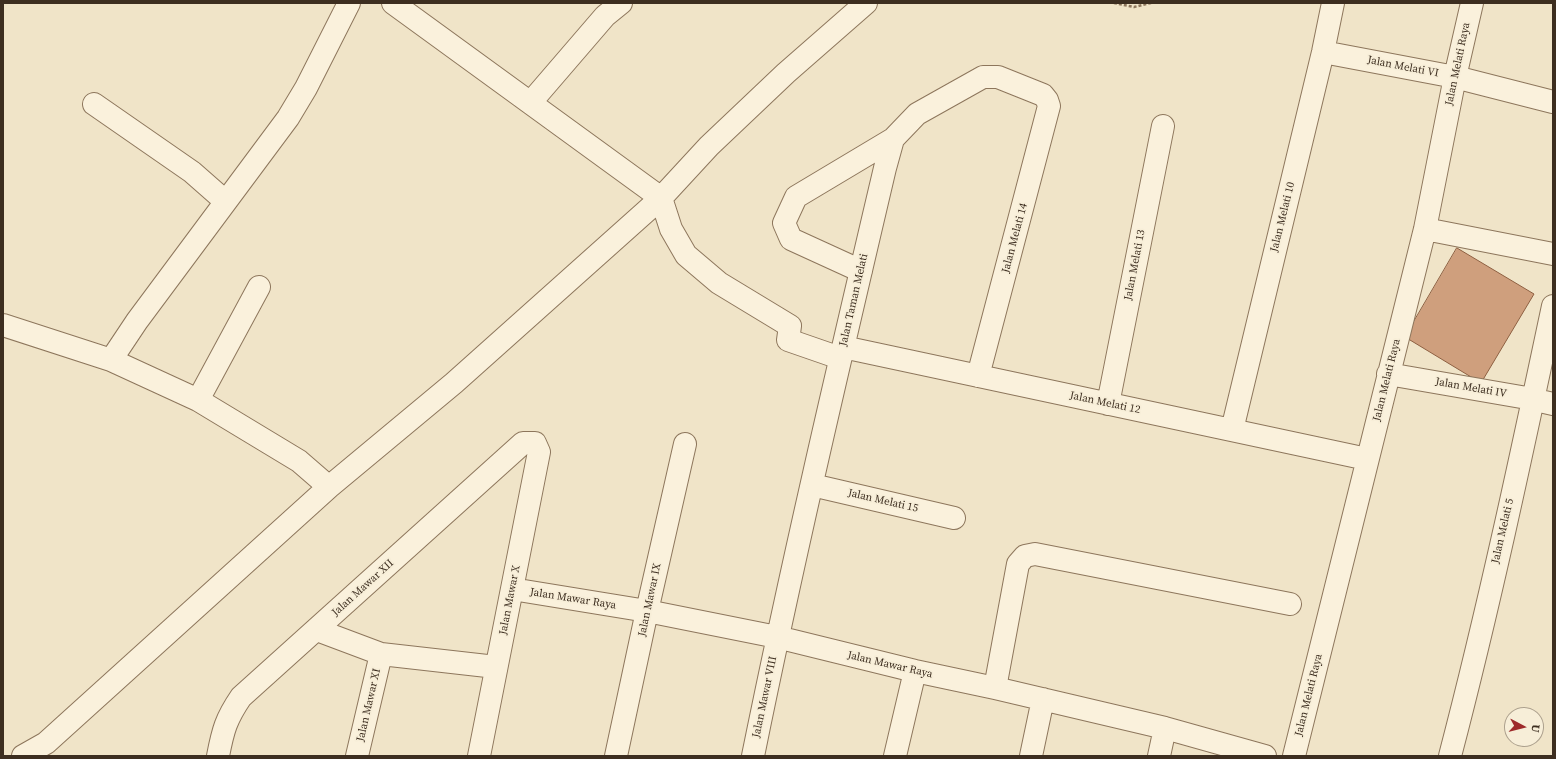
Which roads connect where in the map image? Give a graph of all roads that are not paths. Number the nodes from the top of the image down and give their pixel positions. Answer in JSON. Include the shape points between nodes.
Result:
{"nodes":[{"id":1,"x":349,"y":3,"type":"edge"},
{"id":2,"x":621,"y":3,"type":"edge"},
{"id":3,"x":866,"y":3,"type":"edge"},
{"id":4,"x":1333,"y":3,"type":"edge"},
{"id":5,"x":1472,"y":3,"type":"edge"},
{"id":6,"x":401,"y":5,"type":"edge"},
{"id":7,"x":1323,"y":52,"type":"junction"},
{"id":8,"x":1455,"y":77,"type":"junction"},
{"id":9,"x":1047,"y":100,"type":"joint"},
{"id":10,"x":531,"y":102,"type":"junction"},
{"id":11,"x":1553,"y":102,"type":"edge"},
{"id":12,"x":94,"y":104,"type":"dead end"},
{"id":13,"x":1163,"y":126,"type":"dead end"},
{"id":14,"x":894,"y":139,"type":"junction"},
{"id":15,"x":661,"y":198,"type":"junction"},
{"id":16,"x":225,"y":201,"type":"junction"},
{"id":17,"x":1425,"y":230,"type":"junction"},
{"id":18,"x":1553,"y":254,"type":"edge"},
{"id":19,"x":861,"y":271,"type":"junction"},
{"id":20,"x":258,"y":287,"type":"dead end"},
{"id":21,"x":1553,"y":306,"type":"edge"},
{"id":22,"x":3,"y":325,"type":"edge"},
{"id":23,"x":842,"y":353,"type":"junction"},
{"id":24,"x":111,"y":360,"type":"junction"},
{"id":25,"x":1388,"y":374,"type":"junction"},
{"id":26,"x":978,"y":376,"type":"junction"},
{"id":27,"x":198,"y":400,"type":"junction"},
{"id":28,"x":1543,"y":402,"type":"edge"},
{"id":29,"x":1108,"y":404,"type":"junction"},
{"id":30,"x":1232,"y":430,"type":"junction"},
{"id":31,"x":535,"y":444,"type":"joint"},
{"id":32,"x":685,"y":444,"type":"dead end"},
{"id":33,"x":1367,"y":459,"type":"junction"},
{"id":34,"x":812,"y":485,"type":"junction"},
{"id":35,"x":328,"y":486,"type":"junction"},
{"id":36,"x":954,"y":518,"type":"dead end"},
{"id":37,"x":512,"y":589,"type":"junction"},
{"id":38,"x":1290,"y":604,"type":"dead end"},
{"id":39,"x":647,"y":611,"type":"junction"},
{"id":40,"x":317,"y":630,"type":"junction"},
{"id":41,"x":777,"y":637,"type":"junction"},
{"id":42,"x":381,"y":654,"type":"junction"},
{"id":43,"x":496,"y":667,"type":"junction"},
{"id":44,"x":915,"y":671,"type":"junction"},
{"id":45,"x":995,"y":688,"type":"junction"},
{"id":46,"x":1043,"y":699,"type":"junction"},
{"id":47,"x":1165,"y":728,"type":"junction"},
{"id":48,"x":24,"y":756,"type":"edge"},
{"id":49,"x":218,"y":756,"type":"edge"},
{"id":50,"x":357,"y":756,"type":"edge"},
{"id":51,"x":479,"y":756,"type":"edge"},
{"id":52,"x":616,"y":756,"type":"edge"},
{"id":53,"x":753,"y":756,"type":"edge"},
{"id":54,"x":895,"y":756,"type":"edge"},
{"id":55,"x":1031,"y":756,"type":"edge"},
{"id":56,"x":1159,"y":756,"type":"edge"},
{"id":57,"x":1265,"y":756,"type":"edge"},
{"id":58,"x":1294,"y":756,"type":"edge"},
{"id":59,"x":1450,"y":756,"type":"edge"}],
"edges":[{"from":1,"to":16,"type":"street","via":[[288,118]]},
{"from":2,"to":10,"type":"street","via":[[606,16]]},
{"from":3,"to":15,"type":"street","via":[[786,73],[709,146]]},
{"from":4,"to":7,"type":"street","name":"Jalan Melati 10"},
{"from":5,"to":8,"type":"street","name":"Jalan Melati Raya"},
{"from":6,"to":10,"type":"street"},
{"from":7,"to":8,"type":"street","name":"Jalan Melati VI"},
{"from":7,"to":30,"type":"street","name":"Jalan Melati 10"},
{"from":8,"to":11,"type":"street","name":"Jalan Melati VI"},
{"from":8,"to":17,"type":"street","name":"Jalan Melati Raya"},
{"from":9,"to":14,"type":"street","name":"Jalan Taman Melati","via":[[1043,95],[998,77],[983,77],[918,114]]},
{"from":9,"to":26,"type":"street","name":"Jalan Melati 14","via":[[1047,115]]},
{"from":10,"to":15,"type":"street"},
{"from":12,"to":16,"type":"street","via":[[192,172]]},
{"from":13,"to":29,"type":"street","name":"Jalan Melati 13"},
{"from":14,"to":19,"type":"street","name":"Jalan Taman Melati"},
{"from":14,"to":19,"type":"street","via":[[796,197],[784,223],[791,239]]},
{"from":15,"to":23,"type":"street","name":"Jalan Melati 12","via":[[671,229],[686,255],[719,283],[790,326],[788,340]]},
{"from":15,"to":35,"type":"street","via":[[454,383]]},
{"from":16,"to":24,"type":"street"},
{"from":17,"to":18,"type":"street"},
{"from":17,"to":25,"type":"street","name":"Jalan Melati Raya"},
{"from":19,"to":23,"type":"street","name":"Jalan Taman Melati"},
{"from":20,"to":27,"type":"street"},
{"from":21,"to":28,"type":"street","name":"Jalan Melati 5"},
{"from":22,"to":24,"type":"street"},
{"from":23,"to":26,"type":"street","name":"Jalan Melati 12"},
{"from":23,"to":34,"type":"street","name":"Jalan Taman Melati"},
{"from":24,"to":27,"type":"street"},
{"from":25,"to":28,"type":"street","name":"Jalan Melati IV"},
{"from":25,"to":33,"type":"street","name":"Jalan Melati Raya"},
{"from":26,"to":29,"type":"street","name":"Jalan Melati 12"},
{"from":27,"to":35,"type":"street","via":[[299,461]]},
{"from":28,"to":59,"type":"street","name":"Jalan Melati 5"},
{"from":29,"to":30,"type":"street","name":"Jalan Melati 12"},
{"from":30,"to":33,"type":"street","name":"Jalan Melati 12"},
{"from":31,"to":37,"type":"street","name":"Jalan Mawar X","via":[[539,452]]},
{"from":31,"to":40,"type":"street","name":"Jalan Mawar XII","via":[[523,443]]},
{"from":32,"to":39,"type":"street","name":"Jalan Mawar IX"},
{"from":33,"to":58,"type":"street","name":"Jalan Melati Raya"},
{"from":34,"to":36,"type":"street","name":"Jalan Melati 15"},
{"from":34,"to":41,"type":"street","name":"Jalan Taman Melati"},
{"from":35,"to":48,"type":"street","via":[[46,743]]},
{"from":37,"to":39,"type":"street","name":"Jalan Mawar Raya"},
{"from":37,"to":43,"type":"street","name":"Jalan Mawar X"},
{"from":38,"to":45,"type":"street","via":[[1035,554],[1025,556],[1018,564]]},
{"from":39,"to":41,"type":"street","name":"Jalan Mawar Raya"},
{"from":39,"to":52,"type":"street","name":"Jalan Mawar IX"},
{"from":40,"to":42,"type":"street"},
{"from":40,"to":49,"type":"street","name":"Jalan Mawar XII","via":[[242,697],[230,713],[223,730]]},
{"from":41,"to":44,"type":"street","name":"Jalan Mawar Raya"},
{"from":41,"to":53,"type":"street","name":"Jalan Mawar VIII"},
{"from":42,"to":43,"type":"street"},
{"from":42,"to":50,"type":"street","name":"Jalan Mawar XI"},
{"from":43,"to":51,"type":"street","name":"Jalan Mawar X"},
{"from":44,"to":45,"type":"street","name":"Jalan Mawar Raya"},
{"from":44,"to":54,"type":"street"},
{"from":45,"to":46,"type":"street","name":"Jalan Mawar Raya"},
{"from":46,"to":47,"type":"street","name":"Jalan Mawar Raya"},
{"from":46,"to":55,"type":"street"},
{"from":47,"to":56,"type":"street"},
{"from":47,"to":57,"type":"street","name":"Jalan Mawar Raya"}]}
